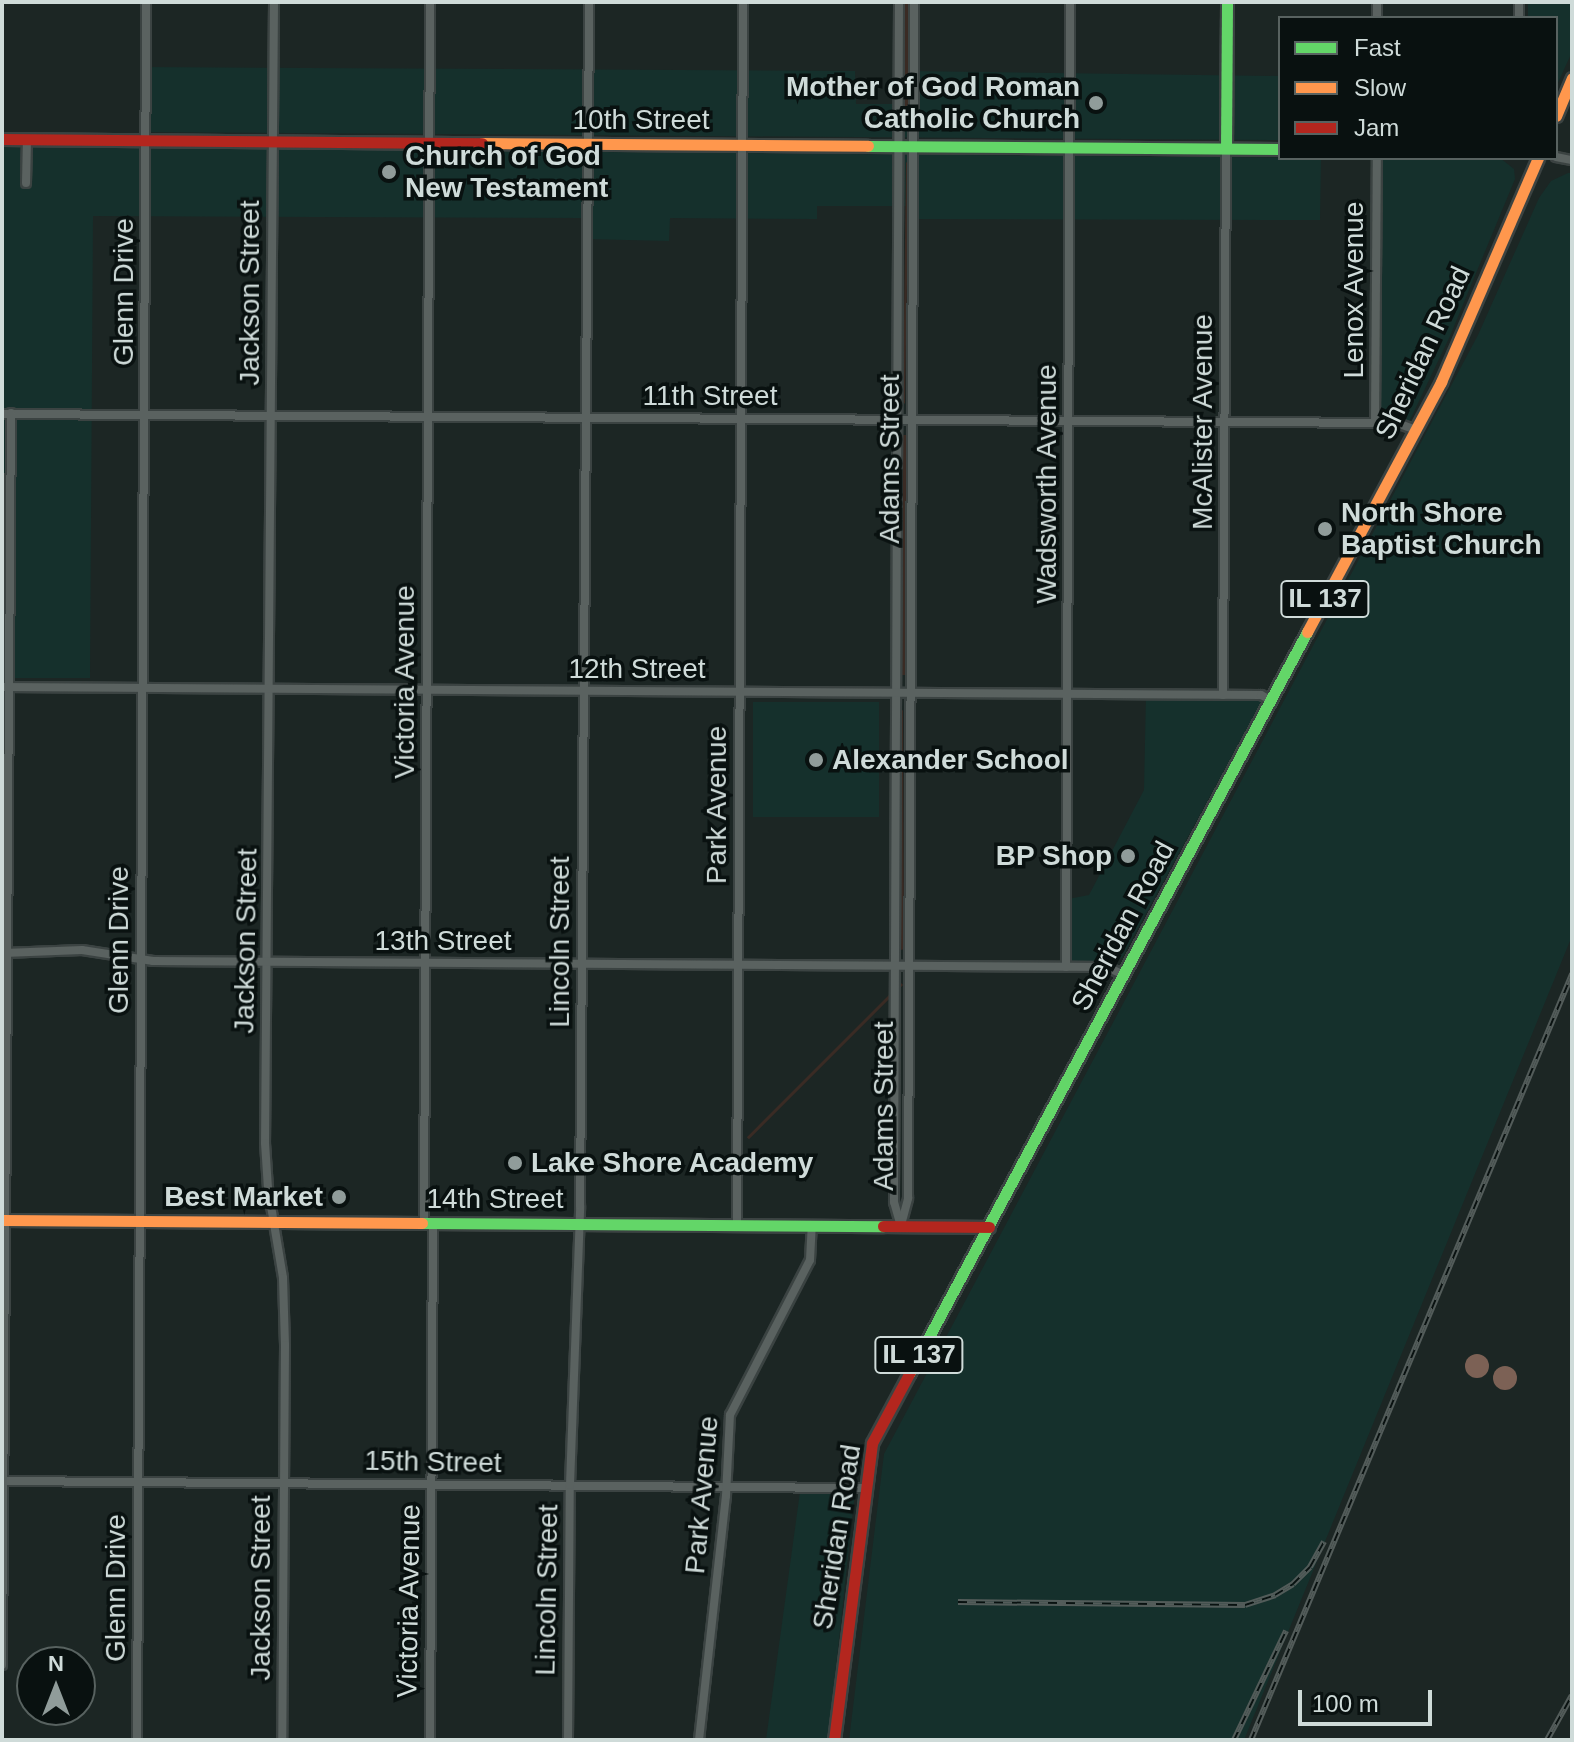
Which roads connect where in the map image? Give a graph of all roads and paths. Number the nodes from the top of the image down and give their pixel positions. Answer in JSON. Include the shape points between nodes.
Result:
{"nodes":[{"id":1,"x":146,"y":2,"type":"edge"},
{"id":2,"x":274,"y":2,"type":"edge"},
{"id":3,"x":430,"y":2,"type":"edge"},
{"id":4,"x":589,"y":2,"type":"edge"},
{"id":5,"x":743,"y":2,"type":"edge"},
{"id":6,"x":899,"y":2,"type":"edge"},
{"id":7,"x":914,"y":2,"type":"edge"},
{"id":8,"x":1070,"y":2,"type":"edge"},
{"id":9,"x":1227,"y":2,"type":"edge"},
{"id":10,"x":1572,"y":78,"type":"edge"},
{"id":11,"x":1558,"y":111,"type":"edge"},
{"id":12,"x":2,"y":139,"type":"edge"},
{"id":13,"x":27,"y":139,"type":"junction"},
{"id":14,"x":146,"y":140,"type":"junction"},
{"id":15,"x":273,"y":141,"type":"junction"},
{"id":16,"x":430,"y":142,"type":"junction"},
{"id":17,"x":587,"y":144,"type":"junction"},
{"id":18,"x":743,"y":145,"type":"junction"},
{"id":19,"x":899,"y":146,"type":"junction"},
{"id":20,"x":914,"y":146,"type":"junction"},
{"id":21,"x":1070,"y":147,"type":"junction"},
{"id":22,"x":1226,"y":148,"type":"junction"},
{"id":23,"x":1278,"y":149,"type":"edge"},
{"id":24,"x":1377,"y":160,"type":"edge"},
{"id":25,"x":1537,"y":160,"type":"edge"},
{"id":26,"x":26,"y":183,"type":"dead end"},
{"id":27,"x":6,"y":414,"type":"edge"},
{"id":28,"x":145,"y":414,"type":"junction"},
{"id":29,"x":272,"y":415,"type":"junction"},
{"id":30,"x":429,"y":416,"type":"junction"},
{"id":31,"x":584,"y":417,"type":"junction"},
{"id":32,"x":741,"y":418,"type":"junction"},
{"id":33,"x":898,"y":419,"type":"junction"},
{"id":34,"x":912,"y":419,"type":"junction"},
{"id":35,"x":1069,"y":421,"type":"junction"},
{"id":36,"x":1225,"y":422,"type":"junction"},
{"id":37,"x":1375,"y":423,"type":"junction"},
{"id":38,"x":1416,"y":430,"type":"junction"},
{"id":39,"x":5,"y":687,"type":"edge"},
{"id":40,"x":144,"y":688,"type":"junction"},
{"id":41,"x":270,"y":688,"type":"junction"},
{"id":42,"x":426,"y":690,"type":"junction"},
{"id":43,"x":583,"y":691,"type":"junction"},
{"id":44,"x":740,"y":692,"type":"junction"},
{"id":45,"x":897,"y":693,"type":"junction"},
{"id":46,"x":911,"y":693,"type":"junction"},
{"id":47,"x":1067,"y":695,"type":"junction"},
{"id":48,"x":1223,"y":695,"type":"junction"},
{"id":49,"x":1271,"y":700,"type":"junction"},
{"id":50,"x":4,"y":953,"type":"edge"},
{"id":51,"x":141,"y":961,"type":"junction"},
{"id":52,"x":268,"y":963,"type":"junction"},
{"id":53,"x":425,"y":963,"type":"junction"},
{"id":54,"x":581,"y":964,"type":"junction"},
{"id":55,"x":738,"y":965,"type":"junction"},
{"id":56,"x":895,"y":967,"type":"junction"},
{"id":57,"x":907,"y":967,"type":"junction"},
{"id":58,"x":1066,"y":967,"type":"junction"},
{"id":59,"x":1124,"y":975,"type":"junction"},
{"id":60,"x":4,"y":1220,"type":"edge"},
{"id":61,"x":139,"y":1221,"type":"junction"},
{"id":62,"x":273,"y":1221,"type":"junction"},
{"id":63,"x":428,"y":1222,"type":"junction"},
{"id":64,"x":580,"y":1224,"type":"junction"},
{"id":65,"x":737,"y":1225,"type":"junction"},
{"id":66,"x":812,"y":1225,"type":"junction"},
{"id":67,"x":901,"y":1226,"type":"junction"},
{"id":68,"x":989,"y":1227,"type":"junction"},
{"id":69,"x":3,"y":1481,"type":"edge"},
{"id":70,"x":139,"y":1482,"type":"junction"},
{"id":71,"x":284,"y":1482,"type":"junction"},
{"id":72,"x":432,"y":1484,"type":"junction"},
{"id":73,"x":570,"y":1485,"type":"junction"},
{"id":74,"x":726,"y":1487,"type":"junction"},
{"id":75,"x":864,"y":1488,"type":"junction"},
{"id":76,"x":2,"y":1665,"type":"edge"},
{"id":77,"x":137,"y":1740,"type":"edge"},
{"id":78,"x":282,"y":1740,"type":"edge"},
{"id":79,"x":430,"y":1740,"type":"edge"},
{"id":80,"x":568,"y":1740,"type":"edge"},
{"id":81,"x":699,"y":1740,"type":"edge"},
{"id":82,"x":834,"y":1740,"type":"edge"}],
"edges":[{"from":1,"to":14,"type":"street","name":"Glenn Drive"},
{"from":2,"to":15,"type":"street","name":"Jackson Street"},
{"from":3,"to":16,"type":"street","name":"Victoria Avenue"},
{"from":4,"to":17,"type":"street","name":"Lincoln Street"},
{"from":5,"to":18,"type":"street","name":"Park Avenue"},
{"from":6,"to":19,"type":"street","name":"Adams Street"},
{"from":7,"to":20,"type":"street","name":"Adams Street"},
{"from":8,"to":21,"type":"street","name":"Wadsworth Avenue"},
{"from":9,"to":22,"type":"main road"},
{"from":10,"to":11,"type":"main road"},
{"from":12,"to":13,"type":"main road","name":"10th Street"},
{"from":13,"to":14,"type":"main road","name":"10th Street"},
{"from":13,"to":26,"type":"street"},
{"from":14,"to":15,"type":"main road","name":"10th Street"},
{"from":14,"to":28,"type":"street","name":"Glenn Drive"},
{"from":15,"to":16,"type":"main road","name":"10th Street"},
{"from":15,"to":29,"type":"street","name":"Jackson Street"},
{"from":16,"to":17,"type":"main road","name":"10th Street"},
{"from":16,"to":30,"type":"street","name":"Victoria Avenue"},
{"from":17,"to":18,"type":"main road","name":"10th Street"},
{"from":17,"to":31,"type":"street","name":"Lincoln Street"},
{"from":18,"to":19,"type":"main road","name":"10th Street"},
{"from":18,"to":32,"type":"street","name":"Park Avenue"},
{"from":19,"to":20,"type":"main road","name":"10th Street"},
{"from":19,"to":33,"type":"street","name":"Adams Street"},
{"from":20,"to":21,"type":"main road","name":"10th Street"},
{"from":20,"to":34,"type":"street","name":"Adams Street"},
{"from":21,"to":22,"type":"main road","name":"10th Street"},
{"from":21,"to":35,"type":"street","name":"Wadsworth Avenue"},
{"from":22,"to":23,"type":"main road","name":"10th Street"},
{"from":22,"to":36,"type":"street","name":"McAlister Avenue"},
{"from":24,"to":37,"type":"street","name":"Lenox Avenue"},
{"from":25,"to":38,"type":"main road","name":"Sheridan Road","number":"IL 137"},
{"from":27,"to":28,"type":"street","name":"11th Street"},
{"from":27,"to":39,"type":"street"},
{"from":28,"to":29,"type":"street","name":"11th Street"},
{"from":28,"to":40,"type":"street","name":"Glenn Drive"},
{"from":29,"to":30,"type":"street","name":"11th Street"},
{"from":29,"to":41,"type":"street","name":"Jackson Street"},
{"from":30,"to":31,"type":"street","name":"11th Street"},
{"from":30,"to":42,"type":"street","name":"Victoria Avenue"},
{"from":31,"to":32,"type":"street","name":"11th Street"},
{"from":31,"to":43,"type":"street","name":"Lincoln Street"},
{"from":32,"to":33,"type":"street","name":"11th Street"},
{"from":32,"to":44,"type":"street","name":"Park Avenue"},
{"from":33,"to":34,"type":"street","name":"11th Street"},
{"from":33,"to":45,"type":"street","name":"Adams Street"},
{"from":34,"to":35,"type":"street","name":"11th Street"},
{"from":34,"to":46,"type":"street","name":"Adams Street"},
{"from":35,"to":36,"type":"street","name":"11th Street"},
{"from":35,"to":47,"type":"street","name":"Wadsworth Avenue"},
{"from":36,"to":37,"type":"street","name":"11th Street"},
{"from":36,"to":48,"type":"street","name":"McAlister Avenue"},
{"from":37,"to":38,"type":"street","name":"11th Street"},
{"from":38,"to":49,"type":"main road","name":"Sheridan Road","number":"IL 137"},
{"from":39,"to":40,"type":"street","name":"12th Street"},
{"from":39,"to":50,"type":"street"},
{"from":40,"to":41,"type":"street","name":"12th Street"},
{"from":40,"to":51,"type":"street","name":"Glenn Drive"},
{"from":41,"to":42,"type":"street","name":"12th Street"},
{"from":41,"to":52,"type":"street","name":"Jackson Street"},
{"from":42,"to":43,"type":"street","name":"12th Street"},
{"from":42,"to":53,"type":"street","name":"Victoria Avenue"},
{"from":43,"to":44,"type":"street","name":"12th Street"},
{"from":43,"to":54,"type":"street","name":"Lincoln Street"},
{"from":44,"to":45,"type":"street","name":"12th Street"},
{"from":44,"to":55,"type":"street","name":"Park Avenue"},
{"from":45,"to":46,"type":"street","name":"12th Street"},
{"from":45,"to":56,"type":"street","name":"Adams Street"},
{"from":46,"to":47,"type":"street","name":"12th Street"},
{"from":46,"to":57,"type":"street","name":"Adams Street"},
{"from":47,"to":48,"type":"street","name":"12th Street"},
{"from":47,"to":58,"type":"street","name":"Wadsworth Avenue"},
{"from":48,"to":49,"type":"street","name":"12th Street"},
{"from":49,"to":59,"type":"main road","name":"Sheridan Road","number":"IL 137"},
{"from":50,"to":51,"type":"street","name":"13th Street","via":[[75,949]]},
{"from":50,"to":60,"type":"street"},
{"from":51,"to":52,"type":"street","name":"13th Street"},
{"from":51,"to":61,"type":"street","name":"Glenn Drive"},
{"from":52,"to":53,"type":"street","name":"13th Street"},
{"from":52,"to":62,"type":"street","name":"Jackson Street","via":[[265,1143]]},
{"from":53,"to":54,"type":"street","name":"13th Street"},
{"from":53,"to":63,"type":"street","name":"Victoria Avenue"},
{"from":54,"to":55,"type":"street","name":"13th Street"},
{"from":54,"to":64,"type":"street","name":"Lincoln Street"},
{"from":55,"to":56,"type":"street","name":"13th Street"},
{"from":55,"to":65,"type":"street","name":"Park Avenue"},
{"from":56,"to":57,"type":"street","name":"13th Street"},
{"from":56,"to":67,"type":"street","name":"Adams Street","via":[[894,1202]]},
{"from":57,"to":58,"type":"street","name":"13th Street"},
{"from":57,"to":67,"type":"street","name":"Adams Street","via":[[908,1198]]},
{"from":58,"to":59,"type":"street","name":"13th Street","via":[[1107,967]]},
{"from":59,"to":68,"type":"main road","name":"Sheridan Road","number":"IL 137"},
{"from":60,"to":61,"type":"main road","name":"14th Street"},
{"from":60,"to":69,"type":"street"},
{"from":61,"to":62,"type":"main road","name":"14th Street"},
{"from":61,"to":70,"type":"street","name":"Glenn Drive"},
{"from":62,"to":63,"type":"main road","name":"14th Street"},
{"from":62,"to":71,"type":"street","name":"Jackson Street","via":[[284,1289]]},
{"from":63,"to":64,"type":"main road","name":"14th Street"},
{"from":63,"to":72,"type":"street","name":"Victoria Avenue"},
{"from":64,"to":65,"type":"main road","name":"14th Street"},
{"from":64,"to":73,"type":"street","name":"Lincoln Street"},
{"from":65,"to":66,"type":"main road","name":"14th Street"},
{"from":66,"to":67,"type":"main road","name":"14th Street"},
{"from":66,"to":74,"type":"street","name":"Park Avenue","via":[[810,1260],[733,1404]]},
{"from":67,"to":68,"type":"main road","name":"14th Street"},
{"from":68,"to":75,"type":"main road","name":"Sheridan Road","number":"IL 137","via":[[872,1443]]},
{"from":69,"to":70,"type":"street","name":"15th Street"},
{"from":69,"to":76,"type":"street"},
{"from":70,"to":71,"type":"street","name":"15th Street"},
{"from":70,"to":77,"type":"street","name":"Glenn Drive"},
{"from":71,"to":72,"type":"street","name":"15th Street"},
{"from":71,"to":78,"type":"street","name":"Jackson Street"},
{"from":72,"to":73,"type":"street","name":"15th Street"},
{"from":72,"to":79,"type":"street","name":"Victoria Avenue"},
{"from":73,"to":74,"type":"street","name":"15th Street"},
{"from":73,"to":80,"type":"street","name":"Lincoln Street"},
{"from":74,"to":75,"type":"street","name":"15th Street"},
{"from":74,"to":81,"type":"street","name":"Park Avenue"},
{"from":75,"to":82,"type":"main road","name":"Sheridan Road","number":"IL 137"}]}
